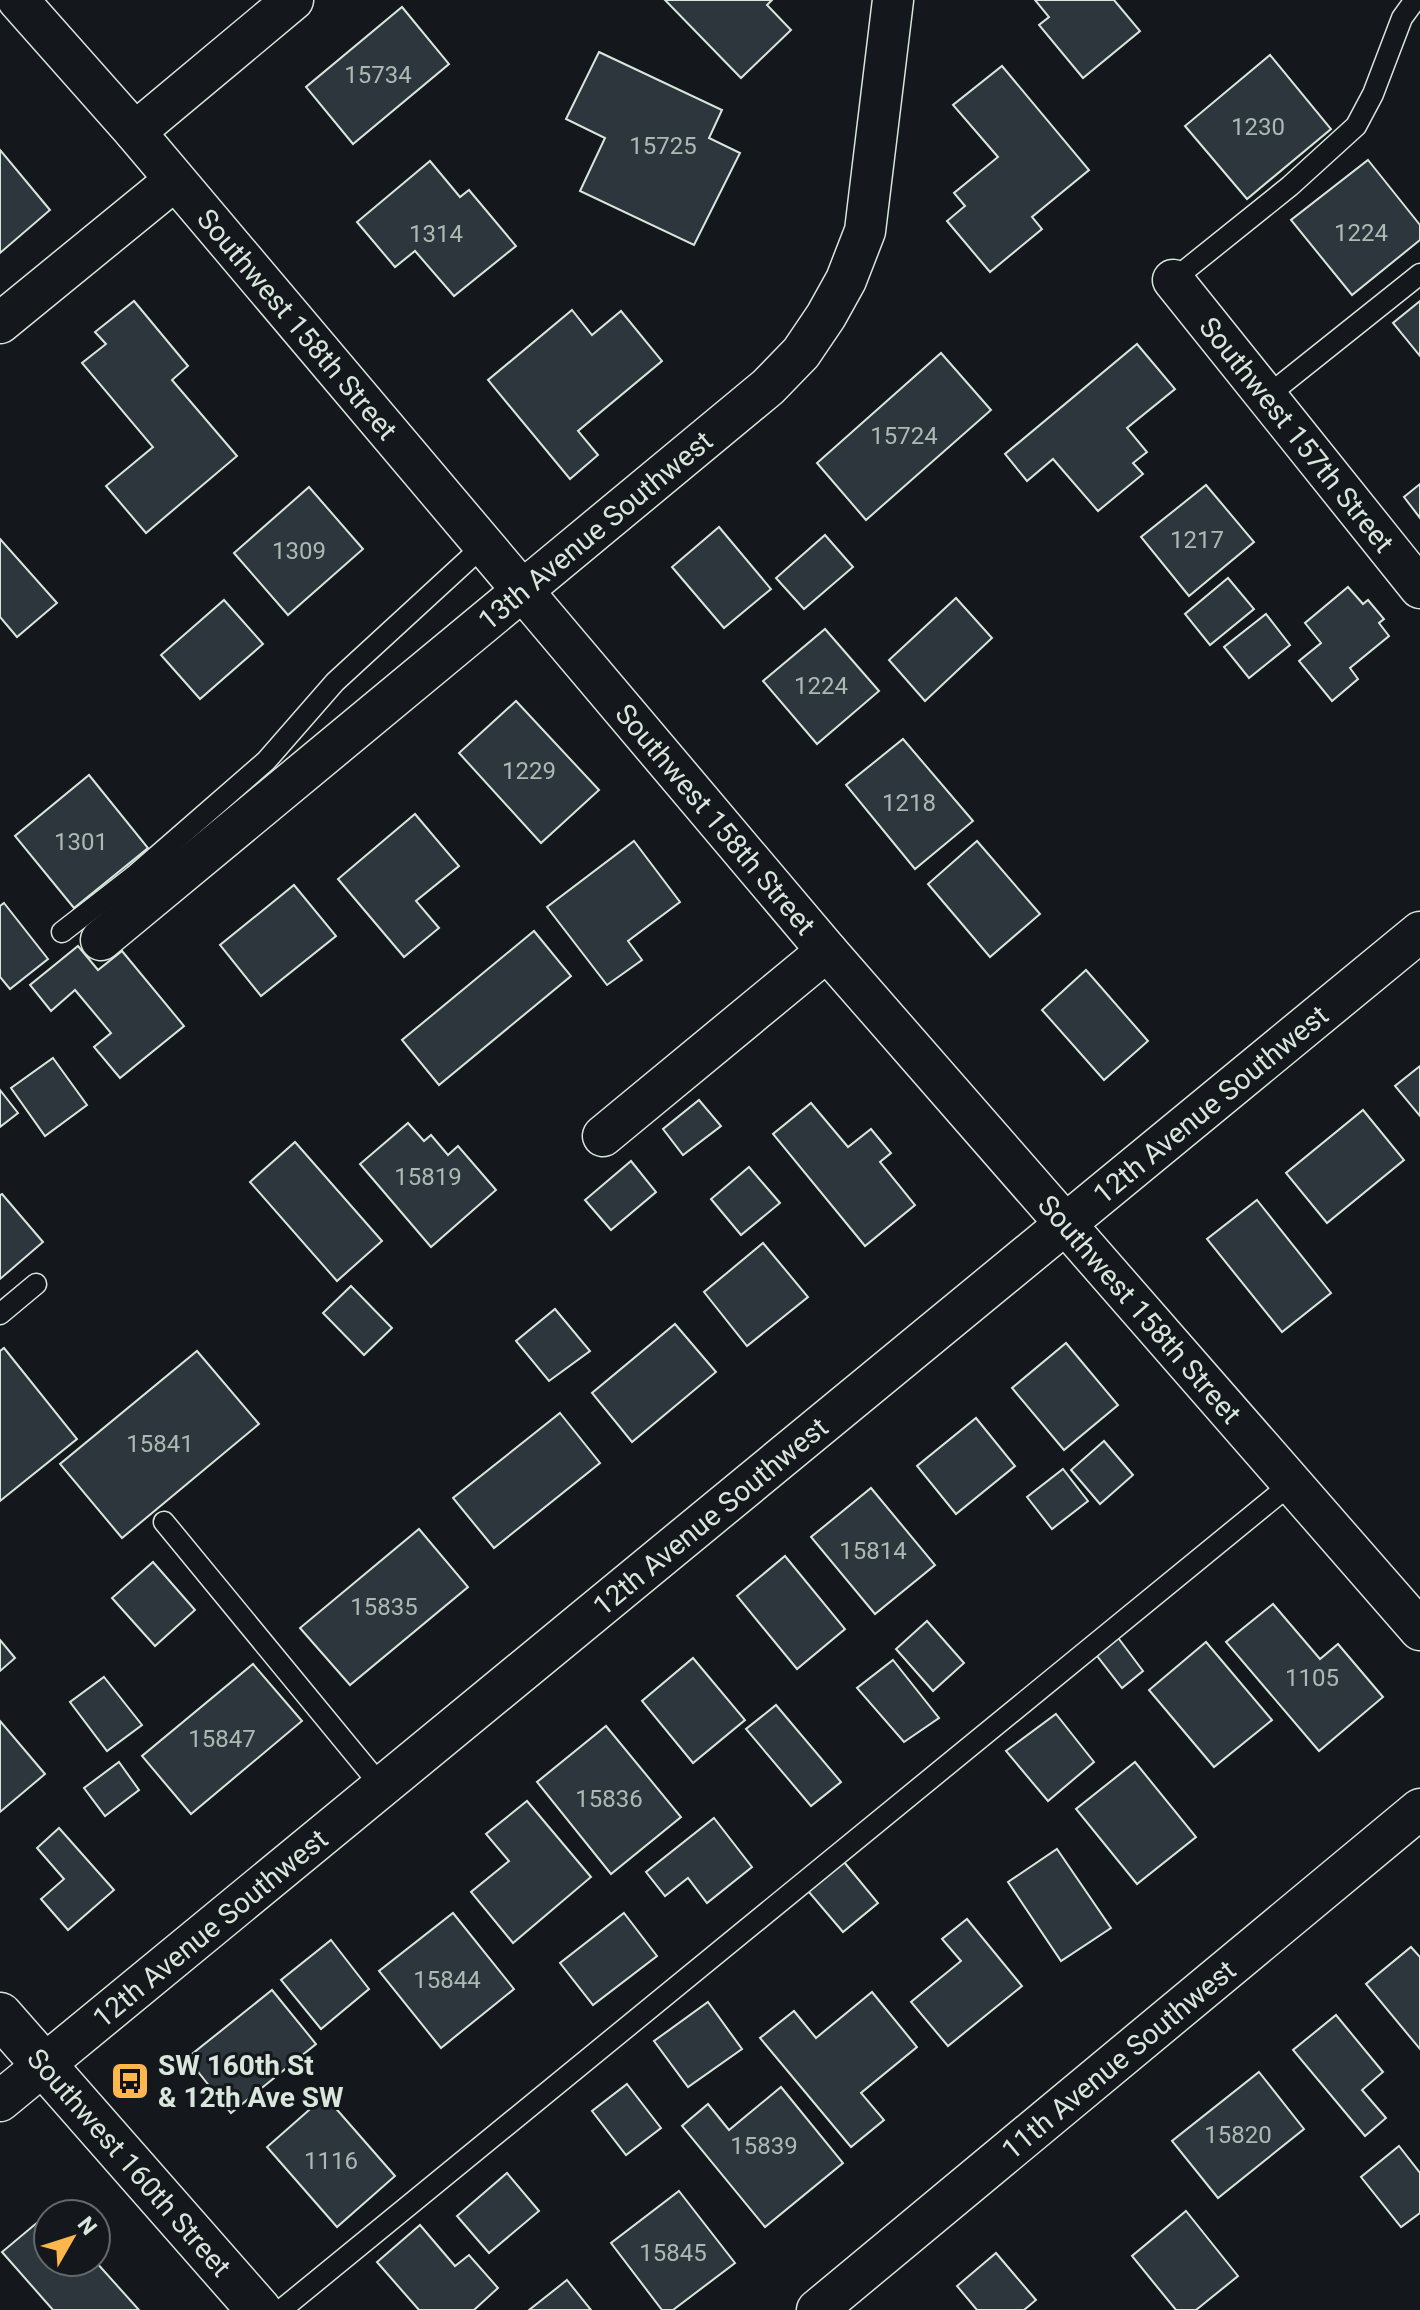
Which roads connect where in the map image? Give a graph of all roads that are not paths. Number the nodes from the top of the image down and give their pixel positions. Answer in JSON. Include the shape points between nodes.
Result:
{"nodes":[{"id":1,"x":18,"y":0,"type":"edge"},
{"id":2,"x":293,"y":0,"type":"edge"},
{"id":3,"x":893,"y":0,"type":"edge"},
{"id":4,"x":1415,"y":0,"type":"edge"},
{"id":5,"x":135,"y":132,"type":"junction"},
{"id":6,"x":175,"y":180,"type":"junction"},
{"id":7,"x":1420,"y":274,"type":"edge"},
{"id":8,"x":1173,"y":280,"type":"joint"},
{"id":9,"x":0,"y":323,"type":"edge"},
{"id":10,"x":1266,"y":397,"type":"junction"},
{"id":11,"x":483,"y":546,"type":"junction"},
{"id":12,"x":1420,"y":588,"type":"edge"},
{"id":13,"x":522,"y":592,"type":"junction"},
{"id":14,"x":62,"y":932,"type":"dead end"},
{"id":15,"x":1420,"y":932,"type":"edge"},
{"id":16,"x":101,"y":940,"type":"dead end"},
{"id":17,"x":827,"y":951,"type":"junction"},
{"id":18,"x":603,"y":1136,"type":"dead end"},
{"id":19,"x":1065,"y":1221,"type":"junction"},
{"id":20,"x":36,"y":1284,"type":"dead end"},
{"id":21,"x":0,"y":1314,"type":"edge"},
{"id":22,"x":1292,"y":1483,"type":"junction"},
{"id":23,"x":164,"y":1522,"type":"dead end"},
{"id":24,"x":1420,"y":1630,"type":"edge"},
{"id":25,"x":382,"y":1787,"type":"junction"},
{"id":26,"x":1420,"y":1809,"type":"edge"},
{"id":27,"x":0,"y":2015,"type":"edge"},
{"id":28,"x":44,"y":2065,"type":"junction"},
{"id":29,"x":0,"y":2101,"type":"edge"},
{"id":30,"x":259,"y":2308,"type":"edge"},
{"id":31,"x":817,"y":2310,"type":"edge"}],
"edges":[{"from":1,"to":5,"type":"street","name":"Southwest 158th Street"},
{"from":2,"to":5,"type":"street"},
{"from":3,"to":13,"type":"street","name":"13th Avenue Southwest","via":[[865,231],[826,316],[801,353],[768,387]]},
{"from":4,"to":8,"type":"lane","via":[[1402,18],[1356,126]]},
{"from":5,"to":6,"type":"street","name":"Southwest 158th Street"},
{"from":6,"to":9,"type":"street"},
{"from":6,"to":11,"type":"street","name":"Southwest 158th Street"},
{"from":7,"to":10,"type":"lane"},
{"from":8,"to":10,"type":"street","name":"Southwest 157th Street"},
{"from":10,"to":12,"type":"street","name":"Southwest 157th Street"},
{"from":11,"to":13,"type":"street","name":"Southwest 158th Street"},
{"from":11,"to":14,"type":"lane","via":[[335,682],[266,761]]},
{"from":13,"to":16,"type":"street","name":"13th Avenue Southwest"},
{"from":13,"to":17,"type":"street","name":"Southwest 158th Street"},
{"from":15,"to":19,"type":"street","name":"12th Avenue Southwest"},
{"from":17,"to":18,"type":"street"},
{"from":17,"to":19,"type":"street","name":"Southwest 158th Street"},
{"from":19,"to":22,"type":"street","name":"Southwest 158th Street"},
{"from":19,"to":25,"type":"street","name":"12th Avenue Southwest"},
{"from":20,"to":21,"type":"lane"},
{"from":22,"to":24,"type":"street","name":"Southwest 158th Street"},
{"from":22,"to":30,"type":"lane"},
{"from":23,"to":25,"type":"lane"},
{"from":25,"to":28,"type":"street","name":"12th Avenue Southwest"},
{"from":26,"to":31,"type":"street","name":"11th Avenue Southwest"},
{"from":27,"to":28,"type":"street","name":"Southwest 160th Street"},
{"from":28,"to":29,"type":"street","name":"12th Avenue Southwest"},
{"from":28,"to":30,"type":"street","name":"Southwest 160th Street"}]}
